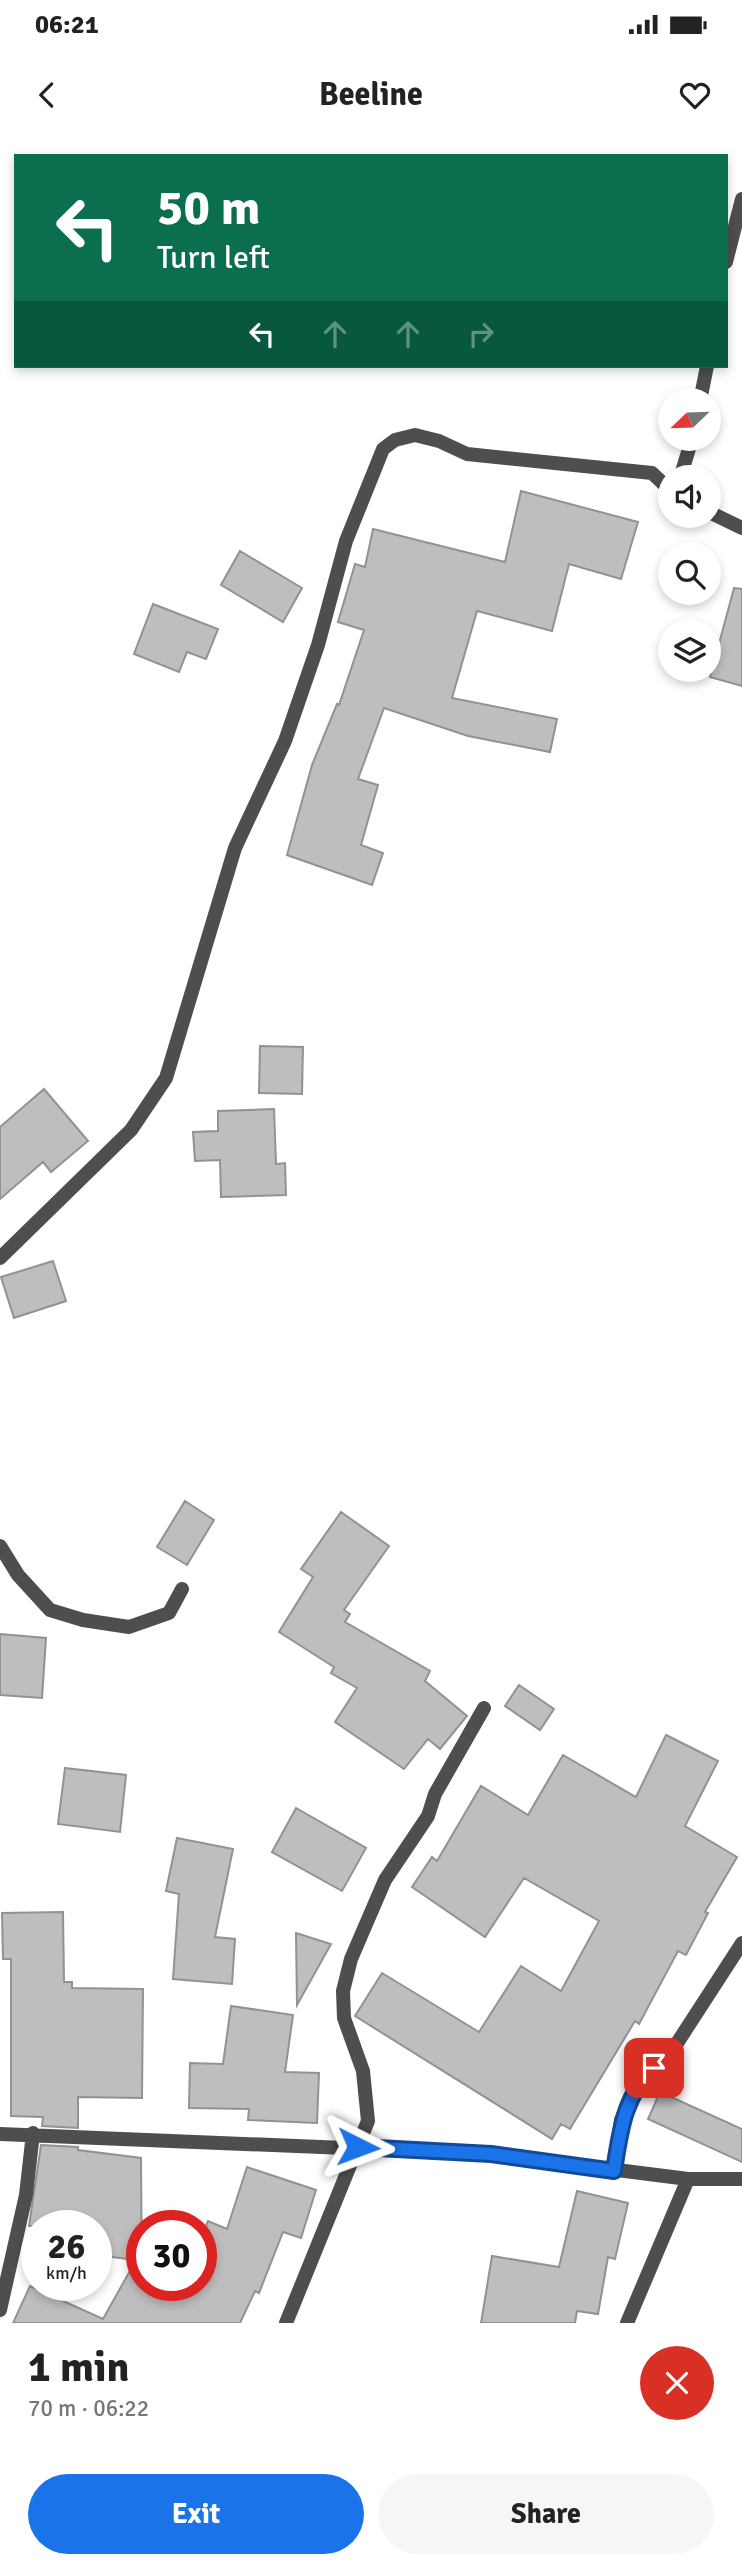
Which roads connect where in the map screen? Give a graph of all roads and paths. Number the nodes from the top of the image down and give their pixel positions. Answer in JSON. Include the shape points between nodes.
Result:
{"nodes":[{"id":1,"x":742,"y":199,"type":"edge"},
{"id":2,"x":728,"y":254,"type":"edge"},
{"id":3,"x":707,"y":368,"type":"edge"},
{"id":4,"x":703,"y":388,"type":"edge"},
{"id":5,"x":658,"y":479,"type":"edge"},
{"id":6,"x":721,"y":518,"type":"edge"},
{"id":7,"x":742,"y":528,"type":"edge"},
{"id":8,"x":0,"y":1258,"type":"edge"},
{"id":9,"x":0,"y":1546,"type":"edge"},
{"id":10,"x":182,"y":1590,"type":"dead end"},
{"id":11,"x":484,"y":1708,"type":"dead end"},
{"id":12,"x":742,"y":1943,"type":"edge"},
{"id":13,"x":33,"y":2133,"type":"junction"},
{"id":14,"x":0,"y":2134,"type":"edge"},
{"id":15,"x":358,"y":2147,"type":"junction"},
{"id":16,"x":614,"y":2171,"type":"junction"},
{"id":17,"x":688,"y":2179,"type":"junction"},
{"id":18,"x":742,"y":2179,"type":"edge"},
{"id":19,"x":0,"y":2310,"type":"edge"},
{"id":20,"x":286,"y":2323,"type":"edge"},
{"id":21,"x":627,"y":2323,"type":"edge"}],
"edges":[{"from":1,"to":2,"type":"street"},
{"from":3,"to":4,"type":"street"},
{"from":5,"to":8,"type":"street","via":[[652,473],[467,454],[415,435],[383,449],[346,541],[318,645],[285,741],[235,848],[166,1078],[131,1130]]},
{"from":6,"to":7,"type":"street"},
{"from":9,"to":10,"type":"street","via":[[50,1611],[83,1620],[129,1627],[169,1613]]},
{"from":11,"to":15,"type":"street","via":[[435,1794],[428,1816],[385,1880],[351,1959],[343,1991],[344,2018],[363,2071],[368,2121]]},
{"from":12,"to":16,"type":"street","via":[[670,2054],[639,2082],[621,2120]]},
{"from":13,"to":14,"type":"street"},
{"from":13,"to":15,"type":"street"},
{"from":13,"to":19,"type":"street","via":[[26,2195]]},
{"from":15,"to":16,"type":"street","via":[[491,2154]]},
{"from":15,"to":20,"type":"street"},
{"from":16,"to":17,"type":"street"},
{"from":17,"to":18,"type":"street"},
{"from":17,"to":21,"type":"street"}]}
